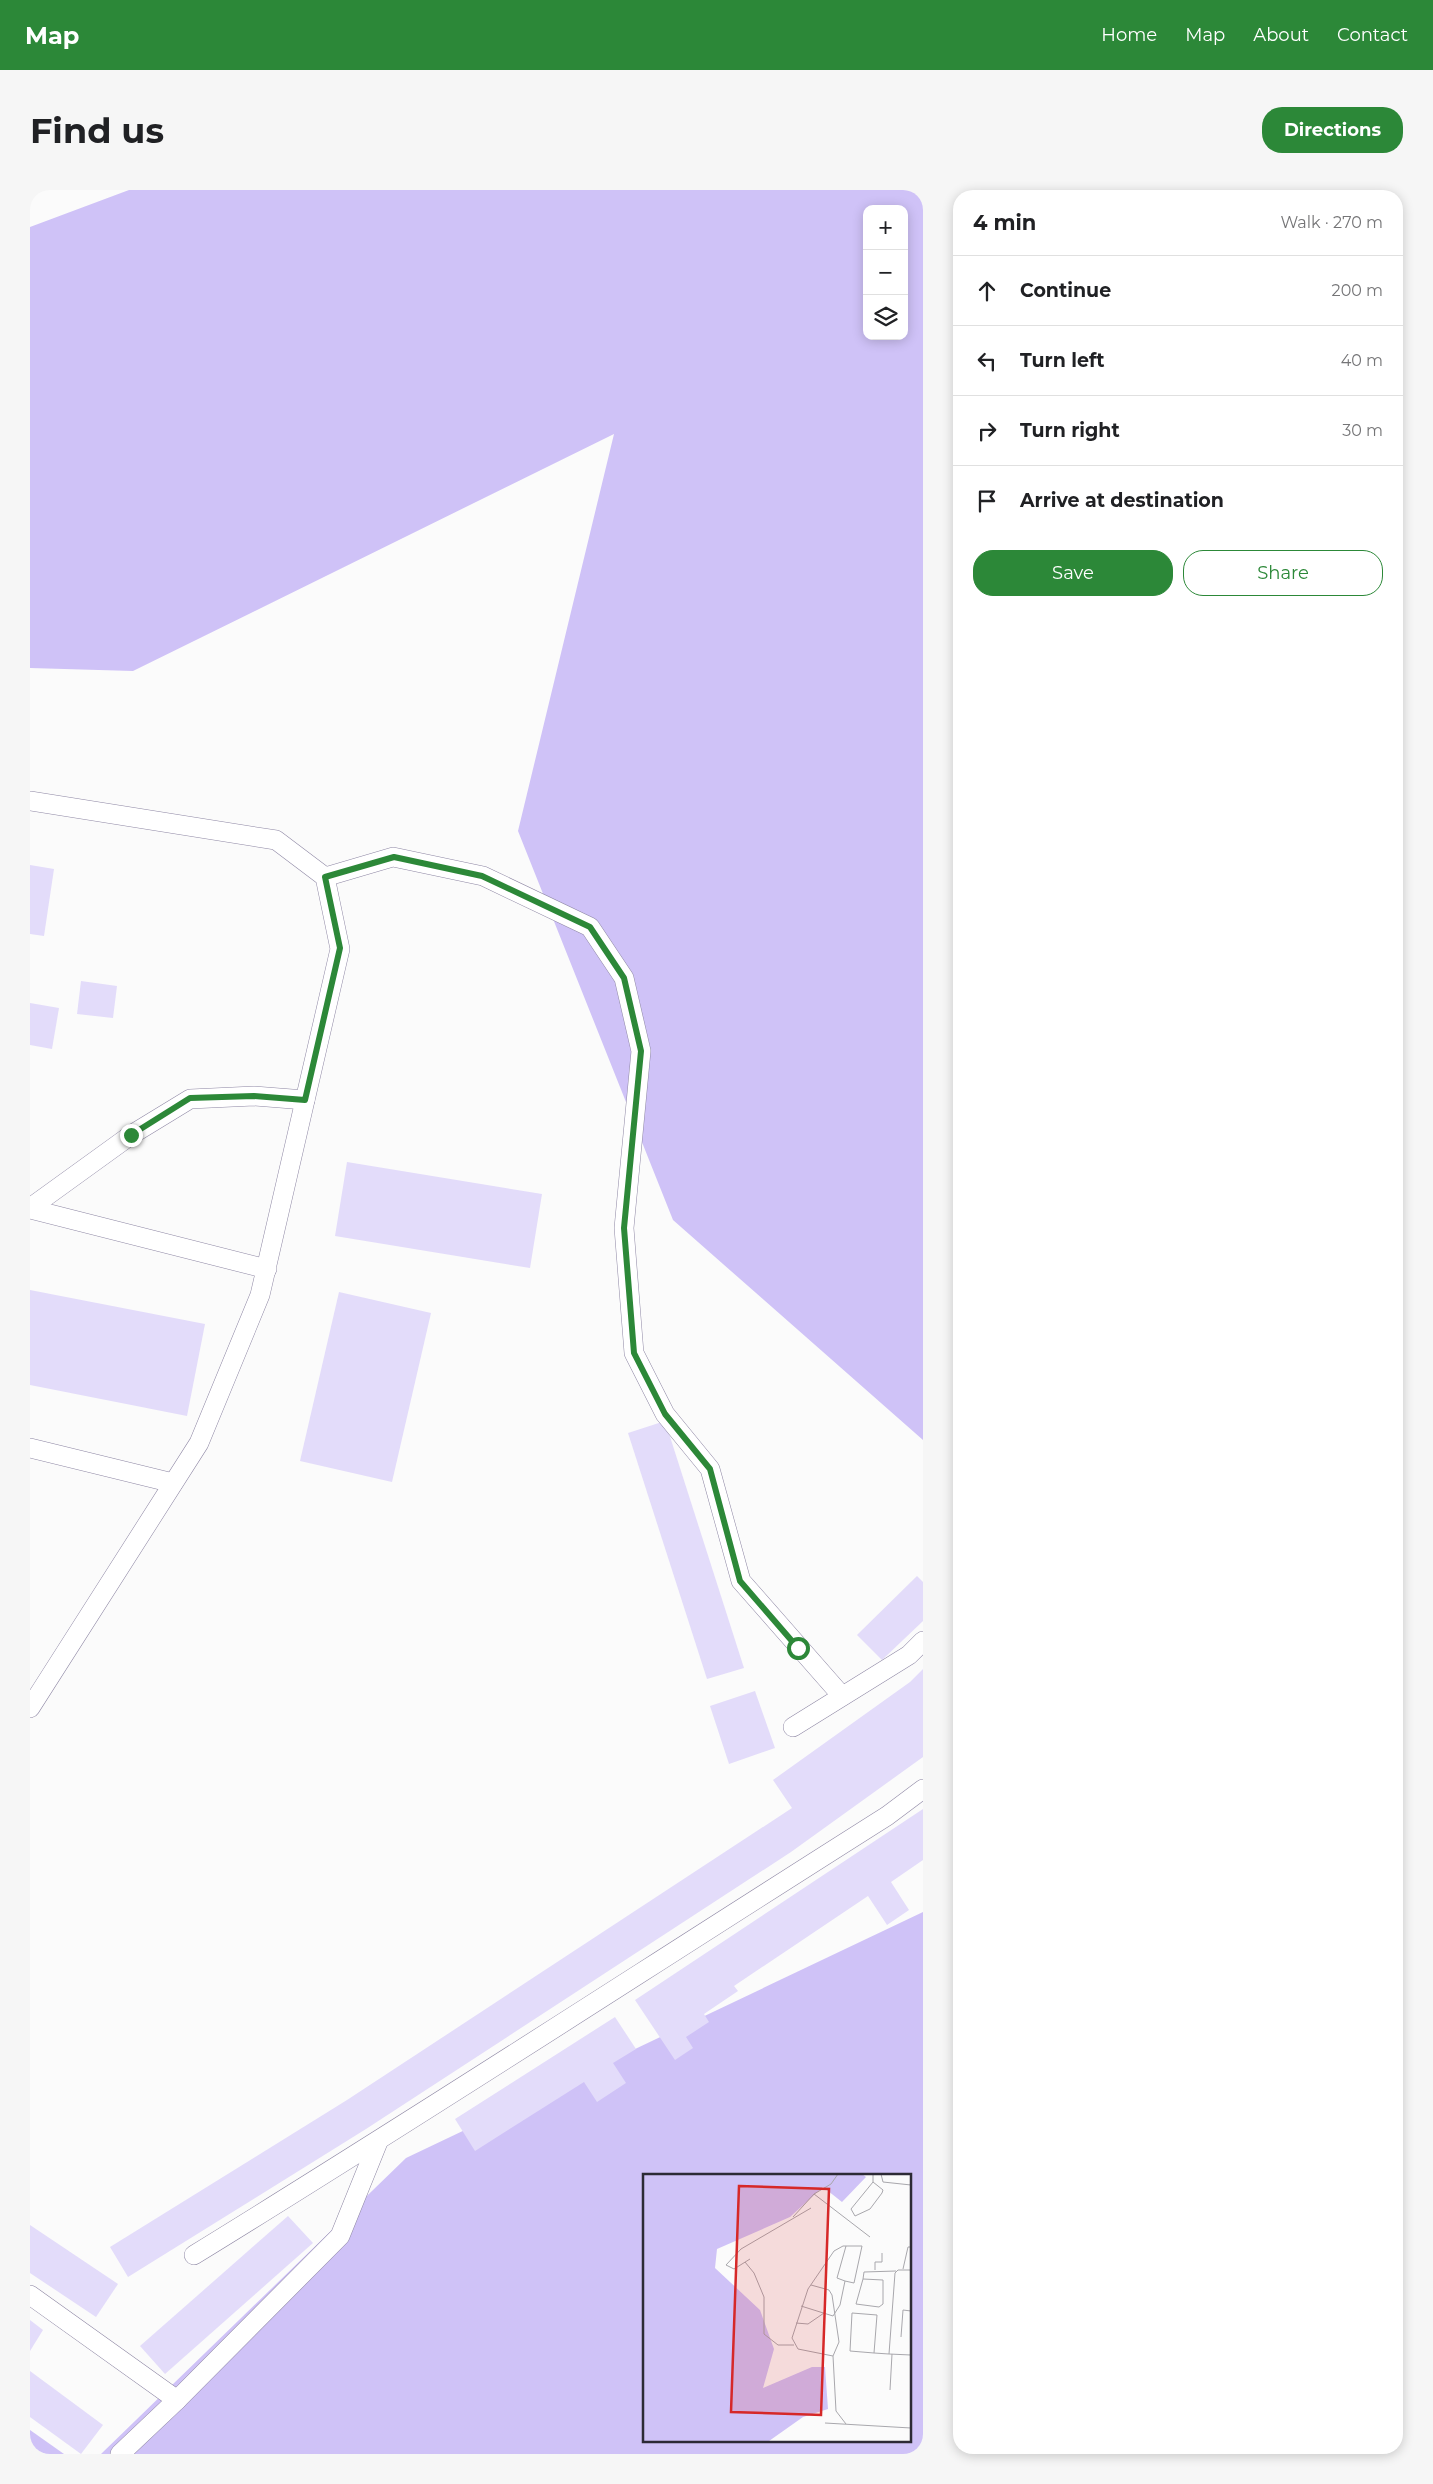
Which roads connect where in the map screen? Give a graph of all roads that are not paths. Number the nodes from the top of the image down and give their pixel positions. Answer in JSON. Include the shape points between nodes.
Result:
{"nodes":[{"id":1,"x":30,"y":801,"type":"edge"},
{"id":2,"x":325,"y":877,"type":"junction"},
{"id":3,"x":305,"y":1100,"type":"junction"},
{"id":4,"x":30,"y":1208,"type":"edge"},
{"id":5,"x":267,"y":1269,"type":"junction"},
{"id":6,"x":30,"y":1448,"type":"edge"},
{"id":7,"x":173,"y":1483,"type":"junction"},
{"id":8,"x":923,"y":1641,"type":"edge"},
{"id":9,"x":842,"y":1696,"type":"junction"},
{"id":10,"x":30,"y":1708,"type":"edge"},
{"id":11,"x":793,"y":1727,"type":"dead end"},
{"id":12,"x":923,"y":1789,"type":"edge"},
{"id":13,"x":378,"y":2142,"type":"junction"},
{"id":14,"x":194,"y":2255,"type":"dead end"},
{"id":15,"x":30,"y":2295,"type":"edge"},
{"id":16,"x":177,"y":2400,"type":"junction"},
{"id":17,"x":120,"y":2454,"type":"edge"}],
"edges":[{"from":1,"to":2,"type":"lane","via":[[276,840]]},
{"from":2,"to":3,"type":"lane","via":[[340,948]]},
{"from":2,"to":9,"type":"lane","via":[[394,857],[482,876],[590,927],[624,978],[641,1051],[624,1228],[634,1353],[665,1414],[710,1469],[740,1581]]},
{"from":3,"to":4,"type":"lane","via":[[254,1096],[190,1098],[131,1135]]},
{"from":3,"to":5,"type":"lane"},
{"from":4,"to":5,"type":"lane"},
{"from":5,"to":7,"type":"lane","via":[[260,1295],[199,1442]]},
{"from":6,"to":7,"type":"lane"},
{"from":7,"to":10,"type":"lane"},
{"from":8,"to":9,"type":"lane","via":[[908,1655]]},
{"from":9,"to":11,"type":"lane"},
{"from":12,"to":13,"type":"lane","via":[[887,1816],[612,1989]]},
{"from":13,"to":14,"type":"lane"},
{"from":13,"to":16,"type":"lane","via":[[340,2236]]},
{"from":15,"to":16,"type":"lane"},
{"from":16,"to":17,"type":"lane"}]}
